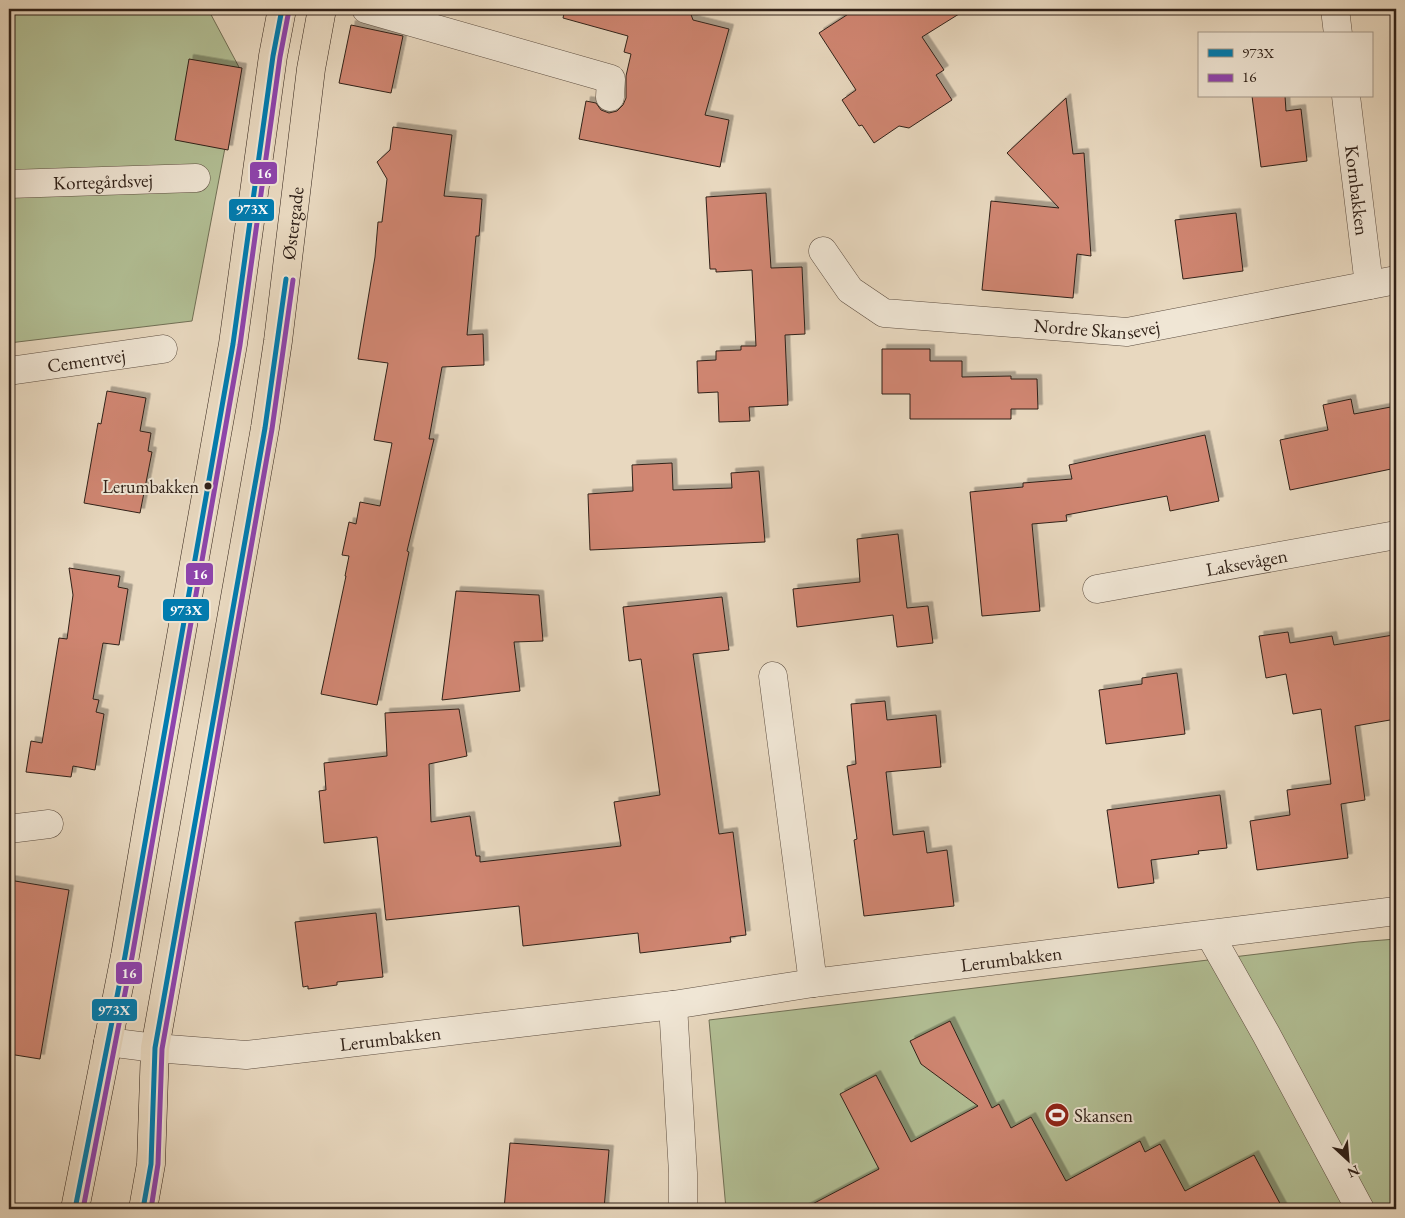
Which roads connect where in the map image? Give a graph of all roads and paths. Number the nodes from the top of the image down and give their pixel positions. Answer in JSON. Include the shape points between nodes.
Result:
{"nodes":[{"id":1,"x":282,"y":9,"type":"edge"},
{"id":2,"x":322,"y":9,"type":"edge"},
{"id":3,"x":366,"y":9,"type":"edge"},
{"id":4,"x":1334,"y":9,"type":"edge"},
{"id":5,"x":1338,"y":32,"type":"edge"},
{"id":6,"x":610,"y":97,"type":"dead end"},
{"id":7,"x":1346,"y":98,"type":"edge"},
{"id":8,"x":196,"y":178,"type":"dead end"},
{"id":9,"x":9,"y":184,"type":"edge"},
{"id":10,"x":823,"y":251,"type":"dead end"},
{"id":11,"x":1396,"y":280,"type":"edge"},
{"id":12,"x":1369,"y":285,"type":"junction"},
{"id":13,"x":163,"y":349,"type":"dead end"},
{"id":14,"x":9,"y":371,"type":"edge"},
{"id":15,"x":1396,"y":535,"type":"edge"},
{"id":16,"x":1097,"y":589,"type":"dead end"},
{"id":17,"x":772,"y":676,"type":"dead end"},
{"id":18,"x":48,"y":824,"type":"dead end"},
{"id":19,"x":9,"y":830,"type":"edge"},
{"id":20,"x":1396,"y":912,"type":"edge"},
{"id":21,"x":1210,"y":935,"type":"junction"},
{"id":22,"x":813,"y":983,"type":"junction"},
{"id":23,"x":673,"y":1005,"type":"junction"},
{"id":24,"x":108,"y":1042,"type":"junction"},
{"id":25,"x":156,"y":1048,"type":"junction"},
{"id":26,"x":75,"y":1209,"type":"edge"},
{"id":27,"x":143,"y":1209,"type":"edge"},
{"id":28,"x":683,"y":1209,"type":"edge"},
{"id":29,"x":1360,"y":1209,"type":"edge"}],
"edges":[{"from":1,"to":24,"type":"main road","via":[[233,344]]},
{"from":2,"to":25,"type":"main road","name":"Østergade","via":[[311,69],[265,428]]},
{"from":3,"to":6,"type":"street","via":[[611,78]]},
{"from":4,"to":5,"type":"street"},
{"from":7,"to":12,"type":"street","name":"Kornbakken"},
{"from":8,"to":9,"type":"street","name":"Kortegårdsvej"},
{"from":10,"to":12,"type":"street","name":"Nordre Skansevej","via":[[850,290],[884,313],[1127,332]]},
{"from":11,"to":12,"type":"street","name":"Nordre Skansevej"},
{"from":13,"to":14,"type":"street","name":"Cementvej"},
{"from":15,"to":16,"type":"street","name":"Laksevågen"},
{"from":17,"to":22,"type":"street"},
{"from":18,"to":19,"type":"street"},
{"from":20,"to":21,"type":"street","name":"Lerumbakken"},
{"from":21,"to":22,"type":"street","name":"Lerumbakken"},
{"from":21,"to":29,"type":"street"},
{"from":22,"to":23,"type":"street","name":"Lerumbakken"},
{"from":23,"to":25,"type":"street","name":"Lerumbakken","via":[[246,1055]]},
{"from":23,"to":28,"type":"street"},
{"from":24,"to":25,"type":"street","name":"Lerumbakken"},
{"from":24,"to":26,"type":"main road"},
{"from":25,"to":27,"type":"main road","name":"Østergade","via":[[151,1164]]}]}
